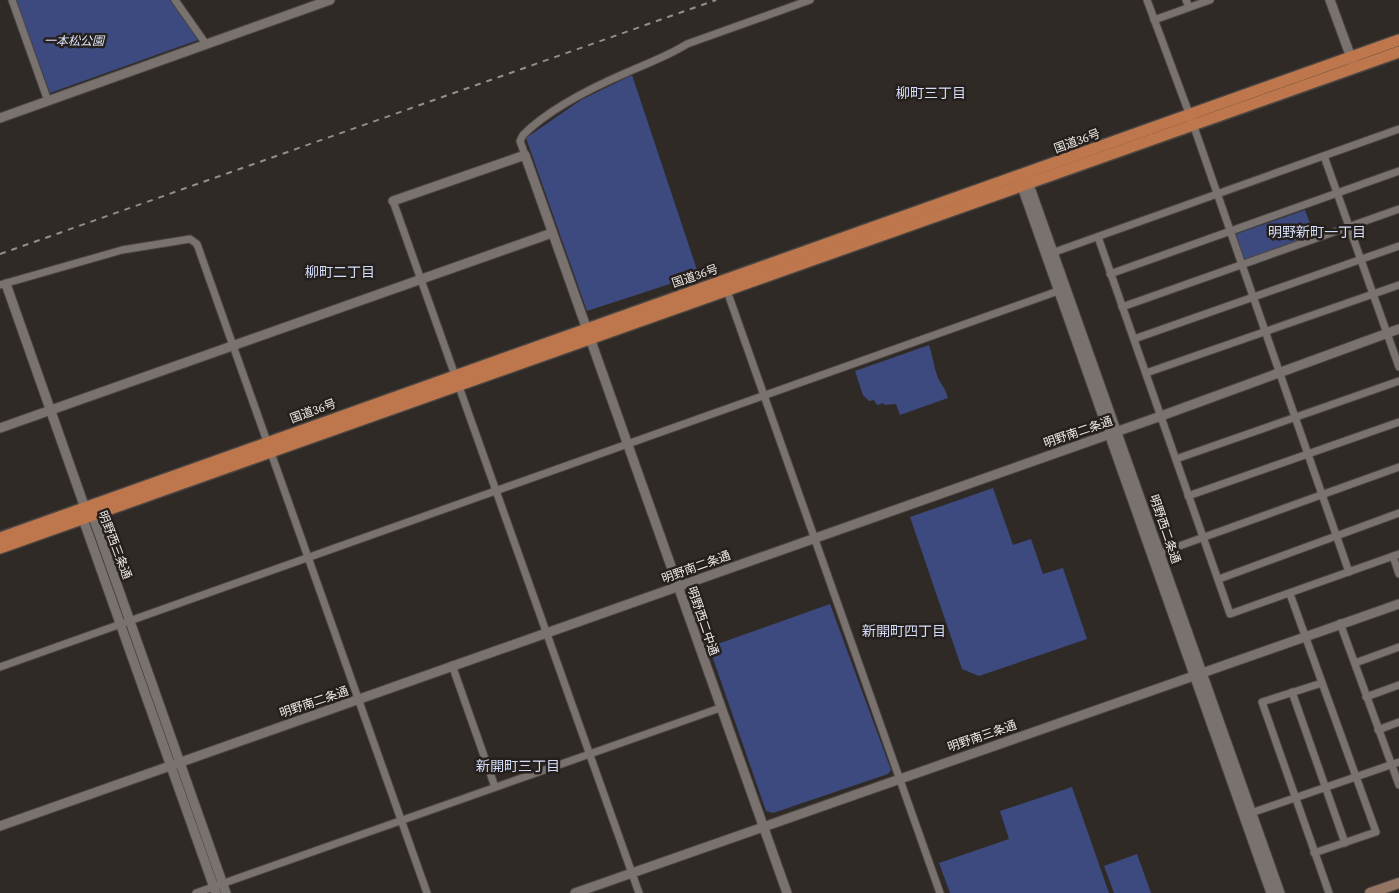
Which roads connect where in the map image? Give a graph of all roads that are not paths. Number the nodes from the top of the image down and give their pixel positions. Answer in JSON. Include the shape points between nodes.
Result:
{"nodes":[{"id":1,"x":12,"y":0,"type":"edge"},
{"id":2,"x":175,"y":0,"type":"edge"},
{"id":3,"x":330,"y":0,"type":"edge"},
{"id":4,"x":810,"y":0,"type":"edge"},
{"id":5,"x":1147,"y":0,"type":"edge"},
{"id":6,"x":1210,"y":0,"type":"edge"},
{"id":7,"x":1330,"y":0,"type":"edge"},
{"id":8,"x":1188,"y":4,"type":"edge"},
{"id":9,"x":1154,"y":20,"type":"junction"},
{"id":10,"x":1399,"y":40,"type":"edge"},
{"id":11,"x":206,"y":44,"type":"junction"},
{"id":12,"x":1399,"y":52,"type":"edge"},
{"id":13,"x":1350,"y":56,"type":"junction"},
{"id":14,"x":1355,"y":68,"type":"junction"},
{"id":15,"x":48,"y":101,"type":"junction"},
{"id":16,"x":0,"y":118,"type":"edge"},
{"id":17,"x":1190,"y":120,"type":"junction"},
{"id":18,"x":1399,"y":129,"type":"edge"},
{"id":19,"x":525,"y":155,"type":"junction"},
{"id":20,"x":1324,"y":156,"type":"junction"},
{"id":21,"x":1399,"y":171,"type":"edge"},
{"id":22,"x":1023,"y":180,"type":"junction"},
{"id":23,"x":1336,"y":193,"type":"junction"},
{"id":24,"x":1217,"y":196,"type":"junction"},
{"id":25,"x":393,"y":201,"type":"joint"},
{"id":26,"x":1399,"y":209,"type":"edge"},
{"id":27,"x":1348,"y":227,"type":"junction"},
{"id":28,"x":1230,"y":232,"type":"junction"},
{"id":29,"x":552,"y":233,"type":"junction"},
{"id":30,"x":1098,"y":237,"type":"junction"},
{"id":31,"x":1399,"y":246,"type":"edge"},
{"id":32,"x":1050,"y":254,"type":"junction"},
{"id":33,"x":1360,"y":260,"type":"junction"},
{"id":34,"x":1241,"y":265,"type":"junction"},
{"id":35,"x":1110,"y":274,"type":"junction"},
{"id":36,"x":420,"y":278,"type":"junction"},
{"id":37,"x":3,"y":284,"type":"edge"},
{"id":38,"x":1399,"y":284,"type":"edge"},
{"id":39,"x":725,"y":286,"type":"junction"},
{"id":40,"x":1063,"y":289,"type":"junction"},
{"id":41,"x":1373,"y":294,"type":"junction"},
{"id":42,"x":1252,"y":299,"type":"junction"},
{"id":43,"x":1122,"y":307,"type":"junction"},
{"id":44,"x":1399,"y":329,"type":"edge"},
{"id":45,"x":1264,"y":332,"type":"junction"},
{"id":46,"x":1387,"y":333,"type":"junction"},
{"id":47,"x":587,"y":334,"type":"junction"},
{"id":48,"x":1134,"y":339,"type":"junction"},
{"id":49,"x":233,"y":346,"type":"junction"},
{"id":50,"x":1399,"y":367,"type":"edge"},
{"id":51,"x":1146,"y":373,"type":"junction"},
{"id":52,"x":1279,"y":373,"type":"junction"},
{"id":53,"x":457,"y":381,"type":"junction"},
{"id":54,"x":1399,"y":381,"type":"edge"},
{"id":55,"x":764,"y":396,"type":"junction"},
{"id":56,"x":50,"y":410,"type":"junction"},
{"id":57,"x":1161,"y":416,"type":"junction"},
{"id":58,"x":1295,"y":417,"type":"junction"},
{"id":59,"x":1399,"y":422,"type":"edge"},
{"id":60,"x":0,"y":428,"type":"edge"},
{"id":61,"x":1114,"y":433,"type":"junction"},
{"id":62,"x":628,"y":444,"type":"junction"},
{"id":63,"x":269,"y":447,"type":"junction"},
{"id":64,"x":1308,"y":453,"type":"junction"},
{"id":65,"x":1176,"y":459,"type":"junction"},
{"id":66,"x":1399,"y":467,"type":"edge"},
{"id":67,"x":496,"y":491,"type":"junction"},
{"id":68,"x":1322,"y":495,"type":"junction"},
{"id":69,"x":1188,"y":496,"type":"junction"},
{"id":70,"x":1399,"y":513,"type":"edge"},
{"id":71,"x":87,"y":514,"type":"junction"},
{"id":72,"x":1336,"y":535,"type":"junction"},
{"id":73,"x":0,"y":538,"type":"edge"},
{"id":74,"x":814,"y":538,"type":"junction"},
{"id":75,"x":1204,"y":538,"type":"junction"},
{"id":76,"x":0,"y":548,"type":"edge"},
{"id":77,"x":1156,"y":554,"type":"junction"},
{"id":78,"x":1396,"y":555,"type":"edge"},
{"id":79,"x":306,"y":557,"type":"junction"},
{"id":80,"x":1349,"y":572,"type":"junction"},
{"id":81,"x":1399,"y":574,"type":"edge"},
{"id":82,"x":1219,"y":579,"type":"junction"},
{"id":83,"x":678,"y":586,"type":"junction"},
{"id":84,"x":1290,"y":594,"type":"junction"},
{"id":85,"x":1399,"y":604,"type":"edge"},
{"id":86,"x":125,"y":622,"type":"junction"},
{"id":87,"x":1340,"y":624,"type":"junction"},
{"id":88,"x":546,"y":632,"type":"junction"},
{"id":89,"x":1305,"y":636,"type":"junction"},
{"id":90,"x":1399,"y":647,"type":"edge"},
{"id":91,"x":1355,"y":663,"type":"junction"},
{"id":92,"x":452,"y":665,"type":"junction"},
{"id":93,"x":0,"y":667,"type":"edge"},
{"id":94,"x":1198,"y":674,"type":"junction"},
{"id":95,"x":1322,"y":683,"type":"junction"},
{"id":96,"x":1399,"y":685,"type":"edge"},
{"id":97,"x":1292,"y":692,"type":"junction"},
{"id":98,"x":1366,"y":697,"type":"junction"},
{"id":99,"x":358,"y":700,"type":"junction"},
{"id":100,"x":720,"y":708,"type":"junction"},
{"id":101,"x":1399,"y":722,"type":"edge"},
{"id":102,"x":1378,"y":730,"type":"junction"},
{"id":103,"x":589,"y":754,"type":"junction"},
{"id":104,"x":1395,"y":763,"type":"edge"},
{"id":105,"x":175,"y":764,"type":"junction"},
{"id":106,"x":1356,"y":777,"type":"junction"},
{"id":107,"x":899,"y":778,"type":"junction"},
{"id":108,"x":1399,"y":785,"type":"edge"},
{"id":109,"x":495,"y":787,"type":"junction"},
{"id":110,"x":1324,"y":788,"type":"junction"},
{"id":111,"x":1295,"y":797,"type":"junction"},
{"id":112,"x":1248,"y":815,"type":"junction"},
{"id":113,"x":401,"y":820,"type":"junction"},
{"id":114,"x":0,"y":826,"type":"edge"},
{"id":115,"x":762,"y":826,"type":"junction"},
{"id":116,"x":1345,"y":843,"type":"junction"},
{"id":117,"x":1314,"y":853,"type":"junction"},
{"id":118,"x":632,"y":873,"type":"junction"},
{"id":119,"x":1399,"y":883,"type":"edge"},
{"id":120,"x":218,"y":888,"type":"edge"},
{"id":121,"x":196,"y":893,"type":"edge"},
{"id":122,"x":226,"y":893,"type":"edge"},
{"id":123,"x":427,"y":893,"type":"edge"},
{"id":124,"x":575,"y":893,"type":"edge"},
{"id":125,"x":639,"y":893,"type":"edge"},
{"id":126,"x":787,"y":893,"type":"edge"},
{"id":127,"x":940,"y":893,"type":"edge"},
{"id":128,"x":1271,"y":893,"type":"edge"},
{"id":129,"x":1280,"y":893,"type":"edge"},
{"id":130,"x":1329,"y":893,"type":"edge"},
{"id":131,"x":1370,"y":893,"type":"edge"}],
"edges":[{"from":1,"to":15,"type":"street"},
{"from":2,"to":11,"type":"street"},
{"from":3,"to":11,"type":"street"},
{"from":4,"to":19,"type":"street","via":[[687,44],[670,55],[610,79],[576,97],[523,135],[520,141]]},
{"from":5,"to":9,"type":"street"},
{"from":6,"to":8,"type":"street"},
{"from":7,"to":13,"type":"street"},
{"from":8,"to":9,"type":"street"},
{"from":9,"to":17,"type":"street"},
{"from":10,"to":13,"type":"highway","name":"国道36号"},
{"from":11,"to":15,"type":"street"},
{"from":12,"to":14,"type":"highway","name":"国道36号"},
{"from":13,"to":14,"type":"street"},
{"from":13,"to":17,"type":"highway","name":"国道36号"},
{"from":14,"to":17,"type":"highway","name":"国道36号"},
{"from":15,"to":16,"type":"street"},
{"from":17,"to":22,"type":"highway","name":"国道36号"},
{"from":17,"to":24,"type":"street"},
{"from":18,"to":20,"type":"street"},
{"from":19,"to":25,"type":"street"},
{"from":19,"to":29,"type":"street","name":"明野西二中通"},
{"from":20,"to":23,"type":"street"},
{"from":20,"to":24,"type":"street"},
{"from":21,"to":23,"type":"street"},
{"from":22,"to":32,"type":"street","name":"明野西二条通"},
{"from":22,"to":39,"type":"highway","name":"国道36号"},
{"from":23,"to":27,"type":"street"},
{"from":23,"to":28,"type":"street"},
{"from":24,"to":28,"type":"street"},
{"from":24,"to":30,"type":"street"},
{"from":25,"to":36,"type":"street"},
{"from":26,"to":27,"type":"street"},
{"from":27,"to":33,"type":"street"},
{"from":27,"to":34,"type":"street"},
{"from":28,"to":34,"type":"street"},
{"from":28,"to":35,"type":"street"},
{"from":29,"to":36,"type":"street"},
{"from":29,"to":47,"type":"street","name":"明野西二中通"},
{"from":30,"to":32,"type":"street"},
{"from":30,"to":35,"type":"street"},
{"from":31,"to":33,"type":"street"},
{"from":32,"to":40,"type":"street","name":"明野西二条通"},
{"from":33,"to":41,"type":"street"},
{"from":33,"to":42,"type":"street"},
{"from":34,"to":42,"type":"street"},
{"from":34,"to":43,"type":"street"},
{"from":35,"to":43,"type":"street"},
{"from":36,"to":49,"type":"street"},
{"from":36,"to":53,"type":"street"},
{"from":37,"to":49,"type":"street","via":[[122,250],[190,239],[197,244]]},
{"from":37,"to":56,"type":"street","name":"明野西三条通"},
{"from":38,"to":41,"type":"street"},
{"from":39,"to":47,"type":"highway","name":"国道36号"},
{"from":39,"to":55,"type":"street"},
{"from":40,"to":55,"type":"street"},
{"from":40,"to":61,"type":"street","name":"明野西二条通"},
{"from":41,"to":45,"type":"street"},
{"from":41,"to":46,"type":"street"},
{"from":42,"to":45,"type":"street"},
{"from":42,"to":48,"type":"street"},
{"from":43,"to":48,"type":"street"},
{"from":44,"to":46,"type":"street","name":"明野南二条通"},
{"from":45,"to":51,"type":"street"},
{"from":45,"to":52,"type":"street"},
{"from":46,"to":50,"type":"street"},
{"from":46,"to":52,"type":"street","name":"明野南二条通"},
{"from":47,"to":53,"type":"highway","name":"国道36号"},
{"from":47,"to":62,"type":"street","name":"明野西二中通"},
{"from":48,"to":51,"type":"street"},
{"from":49,"to":56,"type":"street"},
{"from":49,"to":63,"type":"street"},
{"from":51,"to":57,"type":"street"},
{"from":52,"to":57,"type":"street","name":"明野南二条通"},
{"from":52,"to":58,"type":"street"},
{"from":53,"to":63,"type":"highway","name":"国道36号"},
{"from":53,"to":67,"type":"street"},
{"from":54,"to":58,"type":"street"},
{"from":55,"to":62,"type":"street"},
{"from":55,"to":74,"type":"street"},
{"from":56,"to":60,"type":"street"},
{"from":56,"to":71,"type":"street","name":"明野西三条通"},
{"from":57,"to":61,"type":"street","name":"明野南二条通"},
{"from":57,"to":65,"type":"street"},
{"from":58,"to":64,"type":"street"},
{"from":58,"to":65,"type":"street"},
{"from":59,"to":64,"type":"street"},
{"from":61,"to":74,"type":"street","name":"明野南二条通"},
{"from":61,"to":77,"type":"street","name":"明野西二条通"},
{"from":62,"to":67,"type":"street"},
{"from":62,"to":83,"type":"street","name":"明野西二中通"},
{"from":63,"to":71,"type":"highway","name":"国道36号"},
{"from":63,"to":79,"type":"street"},
{"from":64,"to":68,"type":"street"},
{"from":64,"to":69,"type":"street"},
{"from":65,"to":69,"type":"street"},
{"from":66,"to":68,"type":"street"},
{"from":67,"to":79,"type":"street"},
{"from":67,"to":88,"type":"street"},
{"from":68,"to":72,"type":"street"},
{"from":68,"to":75,"type":"street"},
{"from":69,"to":75,"type":"street"},
{"from":70,"to":72,"type":"street"},
{"from":71,"to":73,"type":"highway","name":"国道36号"},
{"from":71,"to":76,"type":"highway","name":"国道36号"},
{"from":71,"to":86,"type":"street","name":"明野西三条通"},
{"from":72,"to":80,"type":"street"},
{"from":72,"to":82,"type":"street"},
{"from":74,"to":83,"type":"street","name":"明野南二条通"},
{"from":74,"to":107,"type":"street"},
{"from":75,"to":77,"type":"street"},
{"from":75,"to":82,"type":"street"},
{"from":77,"to":94,"type":"street","name":"明野西二条通"},
{"from":78,"to":80,"type":"street"},
{"from":78,"to":81,"type":"street"},
{"from":79,"to":86,"type":"street"},
{"from":79,"to":99,"type":"street"},
{"from":80,"to":84,"type":"street"},
{"from":82,"to":84,"type":"street","via":[[1230,614]]},
{"from":83,"to":88,"type":"street","name":"明野南二条通"},
{"from":83,"to":100,"type":"street","name":"明野西二中通"},
{"from":84,"to":89,"type":"street"},
{"from":85,"to":87,"type":"street","name":"明野南三条通"},
{"from":86,"to":93,"type":"street"},
{"from":86,"to":105,"type":"street","name":"明野西三条通"},
{"from":87,"to":89,"type":"street","name":"明野南三条通"},
{"from":87,"to":91,"type":"street"},
{"from":88,"to":92,"type":"street","name":"明野南二条通"},
{"from":88,"to":103,"type":"street"},
{"from":89,"to":94,"type":"street","name":"明野南三条通"},
{"from":89,"to":95,"type":"street"},
{"from":90,"to":91,"type":"street"},
{"from":91,"to":98,"type":"street"},
{"from":92,"to":99,"type":"street","name":"明野南二条通"},
{"from":92,"to":109,"type":"street"},
{"from":94,"to":107,"type":"street","name":"明野南三条通"},
{"from":94,"to":112,"type":"street","name":"明野西二条通"},
{"from":95,"to":97,"type":"street"},
{"from":95,"to":106,"type":"street"},
{"from":96,"to":98,"type":"street"},
{"from":97,"to":110,"type":"street"},
{"from":97,"to":111,"type":"street","via":[[1262,702]]},
{"from":98,"to":102,"type":"street"},
{"from":99,"to":105,"type":"street","name":"明野南二条通"},
{"from":99,"to":113,"type":"street"},
{"from":100,"to":103,"type":"street"},
{"from":100,"to":115,"type":"street","name":"明野西二中通"},
{"from":101,"to":102,"type":"street"},
{"from":102,"to":104,"type":"street"},
{"from":103,"to":109,"type":"street"},
{"from":103,"to":118,"type":"street"},
{"from":104,"to":106,"type":"street"},
{"from":104,"to":108,"type":"street"},
{"from":105,"to":114,"type":"street","name":"明野南二条通"},
{"from":105,"to":120,"type":"street","name":"明野西三条通"},
{"from":106,"to":110,"type":"street"},
{"from":106,"to":116,"type":"street","via":[[1376,832]]},
{"from":107,"to":115,"type":"street","name":"明野南三条通"},
{"from":107,"to":127,"type":"street"},
{"from":109,"to":113,"type":"street"},
{"from":110,"to":111,"type":"street"},
{"from":110,"to":116,"type":"street"},
{"from":111,"to":112,"type":"street"},
{"from":111,"to":117,"type":"street"},
{"from":112,"to":128,"type":"street","name":"明野西二条通"},
{"from":112,"to":129,"type":"street","name":"明野西二条通"},
{"from":113,"to":120,"type":"street"},
{"from":113,"to":123,"type":"street"},
{"from":115,"to":118,"type":"street","name":"明野南三条通"},
{"from":115,"to":126,"type":"street","name":"明野西二中通"},
{"from":116,"to":117,"type":"street"},
{"from":117,"to":130,"type":"street"},
{"from":118,"to":124,"type":"street","name":"明野南三条通"},
{"from":118,"to":125,"type":"street"},
{"from":119,"to":131,"type":"main road"},
{"from":120,"to":121,"type":"street"},
{"from":120,"to":122,"type":"street","name":"明野西三条通"}]}
